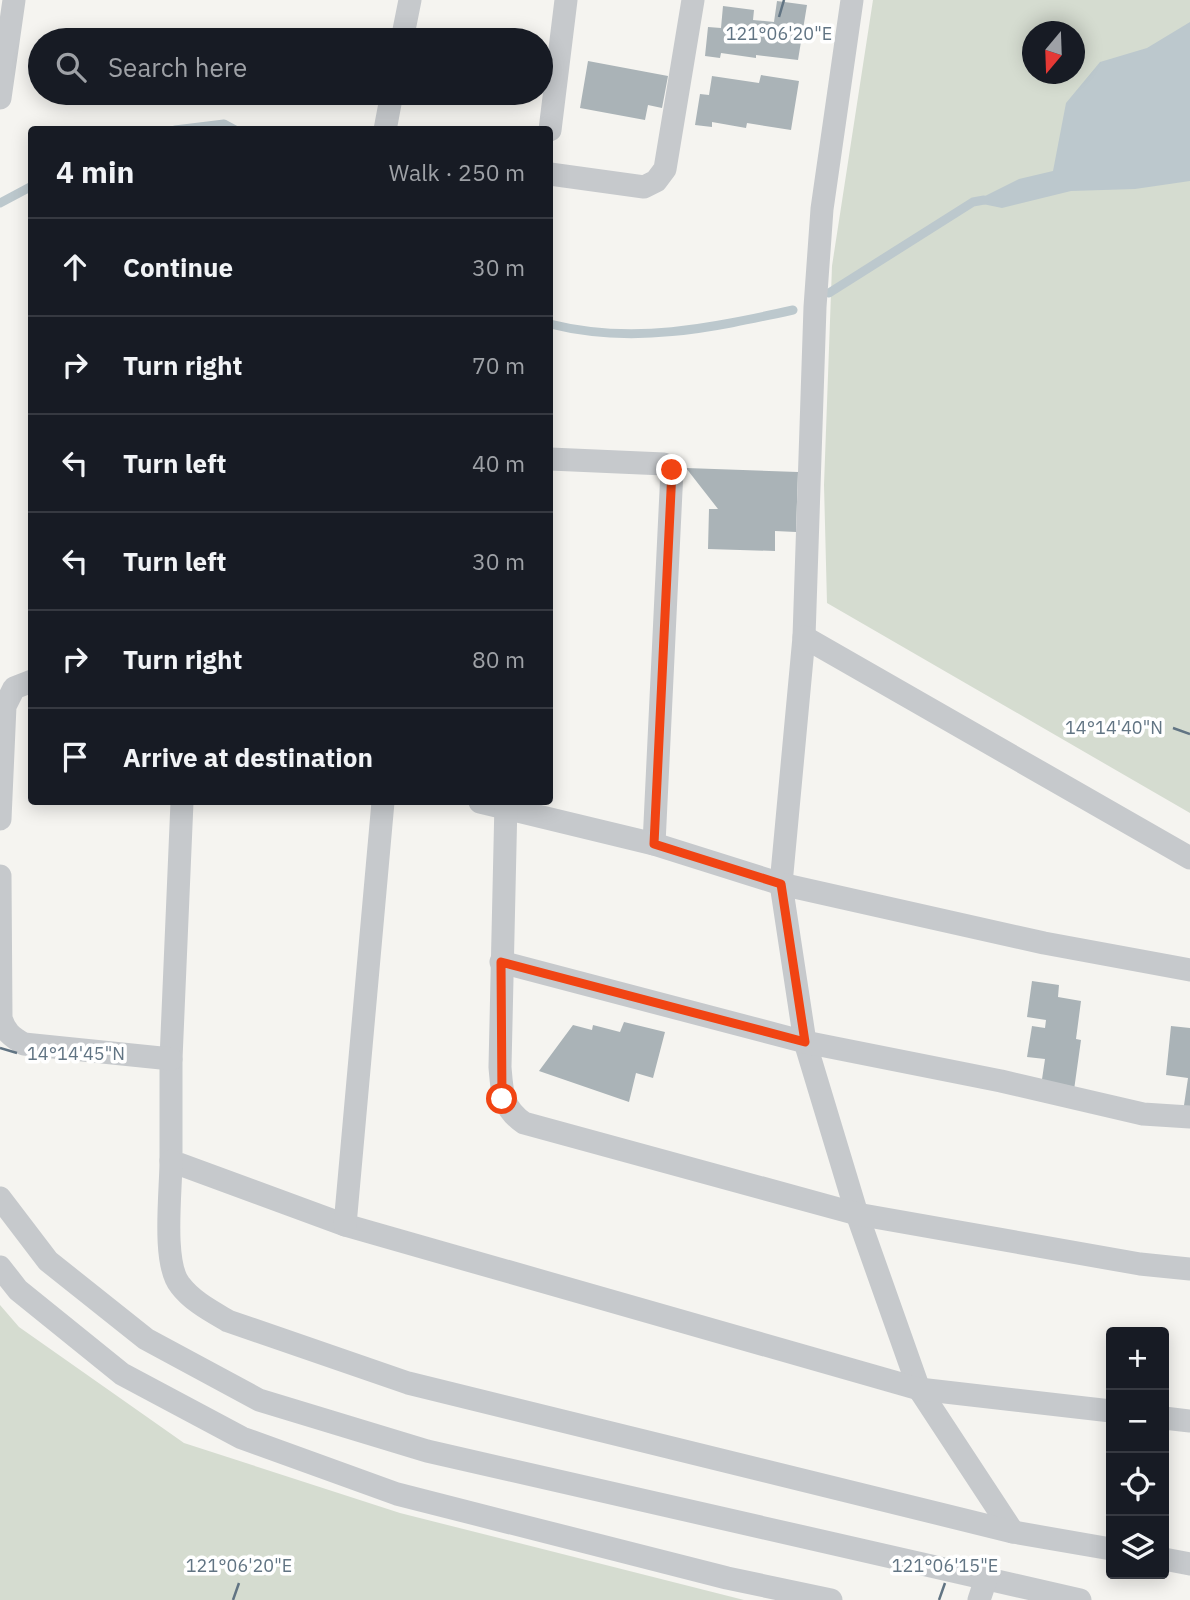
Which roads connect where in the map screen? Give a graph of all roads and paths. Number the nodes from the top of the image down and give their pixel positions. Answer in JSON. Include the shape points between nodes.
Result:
{"nodes":[{"id":1,"x":14,"y":0,"type":"edge"},
{"id":2,"x":410,"y":0,"type":"edge"},
{"id":3,"x":566,"y":0,"type":"edge"},
{"id":4,"x":693,"y":0,"type":"edge"},
{"id":5,"x":852,"y":0,"type":"edge"},
{"id":6,"x":404,"y":28,"type":"edge"},
{"id":7,"x":0,"y":97,"type":"edge"},
{"id":8,"x":390,"y":105,"type":"edge"},
{"id":9,"x":386,"y":126,"type":"edge"},
{"id":10,"x":550,"y":126,"type":"edge"},
{"id":11,"x":553,"y":174,"type":"edge"},
{"id":12,"x":553,"y":459,"type":"edge"},
{"id":13,"x":804,"y":637,"type":"junction"},
{"id":14,"x":28,"y":683,"type":"edge"},
{"id":15,"x":182,"y":805,"type":"edge"},
{"id":16,"x":383,"y":805,"type":"edge"},
{"id":17,"x":506,"y":805,"type":"edge"},
{"id":18,"x":0,"y":819,"type":"edge"},
{"id":19,"x":654,"y":844,"type":"junction"},
{"id":20,"x":1190,"y":858,"type":"edge"},
{"id":21,"x":0,"y":876,"type":"edge"},
{"id":22,"x":781,"y":884,"type":"junction"},
{"id":23,"x":501,"y":962,"type":"junction"},
{"id":24,"x":1190,"y":970,"type":"edge"},
{"id":25,"x":805,"y":1042,"type":"junction"},
{"id":26,"x":171,"y":1059,"type":"junction"},
{"id":27,"x":1190,"y":1117,"type":"edge"},
{"id":28,"x":171,"y":1161,"type":"junction"},
{"id":29,"x":0,"y":1198,"type":"edge"},
{"id":30,"x":857,"y":1214,"type":"junction"},
{"id":31,"x":345,"y":1225,"type":"junction"},
{"id":32,"x":0,"y":1268,"type":"edge"},
{"id":33,"x":1190,"y":1269,"type":"edge"},
{"id":34,"x":919,"y":1389,"type":"junction"},
{"id":35,"x":1106,"y":1410,"type":"edge"},
{"id":36,"x":1169,"y":1419,"type":"edge"},
{"id":37,"x":1190,"y":1421,"type":"edge"},
{"id":38,"x":1013,"y":1532,"type":"junction"},
{"id":39,"x":1106,"y":1548,"type":"edge"},
{"id":40,"x":1169,"y":1560,"type":"edge"},
{"id":41,"x":1190,"y":1564,"type":"edge"},
{"id":42,"x":983,"y":1589,"type":"edge"},
{"id":43,"x":831,"y":1600,"type":"edge"},
{"id":44,"x":1080,"y":1600,"type":"edge"}],
"edges":[{"from":1,"to":7,"type":"street"},
{"from":2,"to":6,"type":"street"},
{"from":3,"to":10,"type":"street"},
{"from":4,"to":11,"type":"street","via":[[665,169],[656,181],[644,187]]},
{"from":5,"to":13,"type":"street","via":[[822,209]]},
{"from":8,"to":9,"type":"street"},
{"from":12,"to":19,"type":"street","via":[[664,464],[672,470]]},
{"from":13,"to":20,"type":"street"},
{"from":13,"to":22,"type":"street"},
{"from":14,"to":18,"type":"street","via":[[14,688],[5,705]]},
{"from":15,"to":26,"type":"street"},
{"from":16,"to":31,"type":"street"},
{"from":17,"to":19,"type":"street"},
{"from":17,"to":23,"type":"street"},
{"from":19,"to":22,"type":"street"},
{"from":21,"to":26,"type":"street","via":[[4,1029],[24,1044]]},
{"from":22,"to":24,"type":"street","via":[[1044,943]]},
{"from":22,"to":25,"type":"street"},
{"from":23,"to":25,"type":"street"},
{"from":23,"to":30,"type":"street","via":[[500,1067],[502,1099],[510,1114],[524,1123]]},
{"from":25,"to":27,"type":"street","via":[[1143,1114]]},
{"from":25,"to":30,"type":"street"},
{"from":26,"to":28,"type":"street"},
{"from":28,"to":31,"type":"street"},
{"from":28,"to":38,"type":"street","via":[[170,1263],[178,1284],[201,1306],[228,1321],[408,1383]]},
{"from":29,"to":42,"type":"street","via":[[48,1261],[146,1339],[259,1400],[427,1451]]},
{"from":30,"to":33,"type":"street"},
{"from":30,"to":34,"type":"street"},
{"from":31,"to":34,"type":"street"},
{"from":32,"to":43,"type":"street","via":[[18,1290],[122,1374],[242,1438],[397,1494]]},
{"from":34,"to":35,"type":"street"},
{"from":34,"to":38,"type":"street"},
{"from":36,"to":37,"type":"street"},
{"from":38,"to":39,"type":"street"},
{"from":40,"to":41,"type":"street"},
{"from":42,"to":44,"type":"street"}]}
